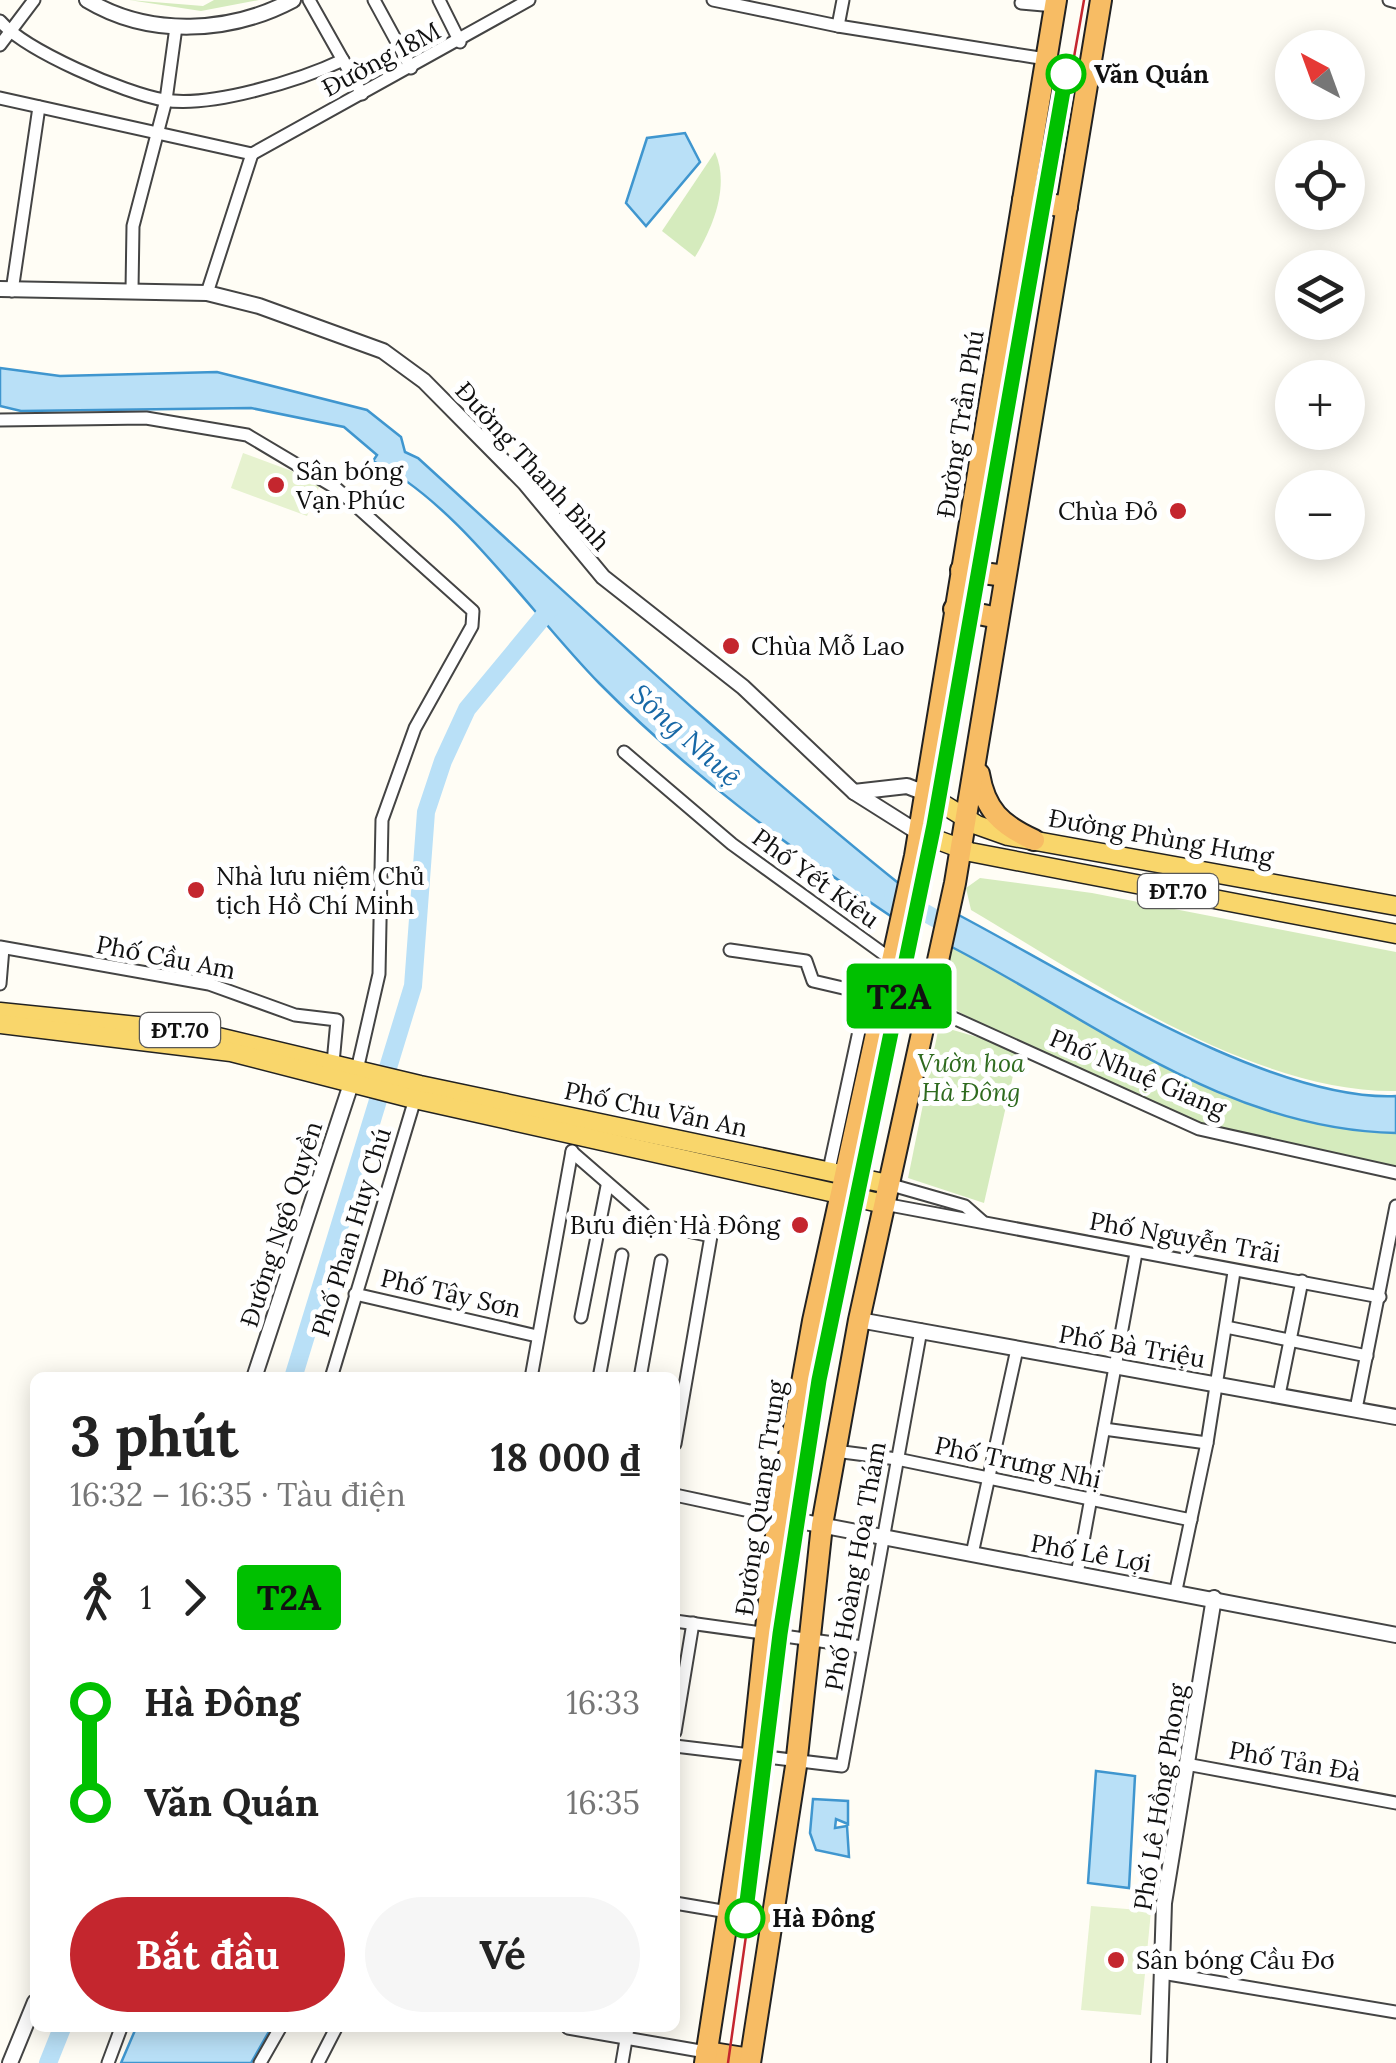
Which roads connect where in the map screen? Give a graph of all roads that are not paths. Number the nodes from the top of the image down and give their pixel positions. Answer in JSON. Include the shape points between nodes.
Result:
{"nodes":[{"id":1,"x":34,"y":0,"type":"edge"},
{"id":2,"x":87,"y":0,"type":"edge"},
{"id":3,"x":293,"y":0,"type":"edge"},
{"id":4,"x":308,"y":0,"type":"edge"},
{"id":5,"x":374,"y":0,"type":"edge"},
{"id":6,"x":439,"y":0,"type":"edge"},
{"id":7,"x":529,"y":0,"type":"edge"},
{"id":8,"x":714,"y":0,"type":"edge"},
{"id":9,"x":844,"y":0,"type":"edge"},
{"id":10,"x":1102,"y":0,"type":"edge"},
{"id":11,"x":1388,"y":0,"type":"edge"},
{"id":12,"x":1396,"y":2,"type":"edge"},
{"id":13,"x":1021,"y":3,"type":"dead end"},
{"id":14,"x":1056,"y":3,"type":"edge"},
{"id":15,"x":0,"y":21,"type":"edge"},
{"id":16,"x":838,"y":26,"type":"junction"},
{"id":17,"x":176,"y":27,"type":"junction"},
{"id":18,"x":10,"y":32,"type":"junction"},
{"id":19,"x":460,"y":42,"type":"junction"},
{"id":20,"x":0,"y":46,"type":"edge"},
{"id":21,"x":1046,"y":59,"type":"junction"},
{"id":22,"x":342,"y":60,"type":"junction"},
{"id":23,"x":410,"y":68,"type":"junction"},
{"id":24,"x":362,"y":94,"type":"junction"},
{"id":25,"x":0,"y":98,"type":"edge"},
{"id":26,"x":166,"y":100,"type":"junction"},
{"id":27,"x":39,"y":107,"type":"junction"},
{"id":28,"x":156,"y":134,"type":"junction"},
{"id":29,"x":252,"y":154,"type":"junction"},
{"id":30,"x":1023,"y":200,"type":"junction"},
{"id":31,"x":1067,"y":206,"type":"junction"},
{"id":32,"x":6,"y":290,"type":"edge"},
{"id":33,"x":132,"y":290,"type":"junction"},
{"id":34,"x":207,"y":293,"type":"junction"},
{"id":35,"x":0,"y":420,"type":"edge"},
{"id":36,"x":961,"y":570,"type":"junction"},
{"id":37,"x":1005,"y":576,"type":"junction"},
{"id":38,"x":954,"y":610,"type":"junction"},
{"id":39,"x":998,"y":618,"type":"junction"},
{"id":40,"x":624,"y":752,"type":"dead end"},
{"id":41,"x":975,"y":760,"type":"junction"},
{"id":42,"x":854,"y":792,"type":"junction"},
{"id":43,"x":925,"y":793,"type":"junction"},
{"id":44,"x":966,"y":817,"type":"junction"},
{"id":45,"x":919,"y":832,"type":"junction"},
{"id":46,"x":1034,"y":840,"type":"junction"},
{"id":47,"x":960,"y":848,"type":"junction"},
{"id":48,"x":1287,"y":886,"type":"junction"},
{"id":49,"x":1393,"y":906,"type":"edge"},
{"id":50,"x":1282,"y":911,"type":"junction"},
{"id":51,"x":1390,"y":933,"type":"edge"},
{"id":52,"x":2,"y":947,"type":"edge"},
{"id":53,"x":730,"y":950,"type":"dead end"},
{"id":54,"x":893,"y":953,"type":"junction"},
{"id":55,"x":0,"y":984,"type":"edge"},
{"id":56,"x":875,"y":996,"type":"junction"},
{"id":57,"x":928,"y":1006,"type":"junction"},
{"id":58,"x":0,"y":1012,"type":"edge"},
{"id":59,"x":0,"y":1024,"type":"edge"},
{"id":60,"x":266,"y":1054,"type":"junction"},
{"id":61,"x":334,"y":1063,"type":"junction"},
{"id":62,"x":357,"y":1077,"type":"junction"},
{"id":63,"x":414,"y":1091,"type":"junction"},
{"id":64,"x":476,"y":1105,"type":"junction"},
{"id":65,"x":647,"y":1141,"type":"junction"},
{"id":66,"x":574,"y":1143,"type":"junction"},
{"id":67,"x":1396,"y":1174,"type":"edge"},
{"id":68,"x":835,"y":1180,"type":"junction"},
{"id":69,"x":607,"y":1186,"type":"junction"},
{"id":70,"x":891,"y":1195,"type":"junction"},
{"id":71,"x":1396,"y":1206,"type":"edge"},
{"id":72,"x":982,"y":1221,"type":"junction"},
{"id":73,"x":1136,"y":1253,"type":"junction"},
{"id":74,"x":622,"y":1255,"type":"dead end"},
{"id":75,"x":661,"y":1261,"type":"dead end"},
{"id":76,"x":1234,"y":1272,"type":"junction"},
{"id":77,"x":1302,"y":1281,"type":"junction"},
{"id":78,"x":355,"y":1294,"type":"junction"},
{"id":79,"x":1380,"y":1297,"type":"junction"},
{"id":80,"x":581,"y":1317,"type":"dead end"},
{"id":81,"x":859,"y":1320,"type":"junction"},
{"id":82,"x":1226,"y":1328,"type":"junction"},
{"id":83,"x":922,"y":1330,"type":"junction"},
{"id":84,"x":537,"y":1336,"type":"junction"},
{"id":85,"x":1289,"y":1341,"type":"junction"},
{"id":86,"x":1018,"y":1348,"type":"junction"},
{"id":87,"x":1367,"y":1356,"type":"junction"},
{"id":88,"x":1116,"y":1366,"type":"junction"},
{"id":89,"x":256,"y":1372,"type":"edge"},
{"id":90,"x":333,"y":1372,"type":"edge"},
{"id":91,"x":532,"y":1372,"type":"edge"},
{"id":92,"x":599,"y":1372,"type":"edge"},
{"id":93,"x":641,"y":1372,"type":"edge"},
{"id":94,"x":1216,"y":1384,"type":"junction"},
{"id":95,"x":1279,"y":1395,"type":"junction"},
{"id":96,"x":1356,"y":1409,"type":"junction"},
{"id":97,"x":680,"y":1416,"type":"edge"},
{"id":98,"x":1396,"y":1417,"type":"edge"},
{"id":99,"x":1104,"y":1429,"type":"junction"},
{"id":100,"x":1207,"y":1443,"type":"junction"},
{"id":101,"x":835,"y":1450,"type":"junction"},
{"id":102,"x":897,"y":1459,"type":"junction"},
{"id":103,"x":987,"y":1478,"type":"junction"},
{"id":104,"x":680,"y":1496,"type":"edge"},
{"id":105,"x":1088,"y":1500,"type":"junction"},
{"id":106,"x":778,"y":1517,"type":"junction"},
{"id":107,"x":1191,"y":1520,"type":"junction"},
{"id":108,"x":822,"y":1525,"type":"junction"},
{"id":109,"x":883,"y":1537,"type":"junction"},
{"id":110,"x":972,"y":1554,"type":"junction"},
{"id":111,"x":1077,"y":1574,"type":"junction"},
{"id":112,"x":1176,"y":1590,"type":"junction"},
{"id":113,"x":1214,"y":1598,"type":"junction"},
{"id":114,"x":680,"y":1621,"type":"edge"},
{"id":115,"x":692,"y":1623,"type":"junction"},
{"id":116,"x":765,"y":1634,"type":"junction"},
{"id":117,"x":1396,"y":1635,"type":"edge"},
{"id":118,"x":810,"y":1640,"type":"junction"},
{"id":119,"x":863,"y":1647,"type":"junction"},
{"id":120,"x":680,"y":1700,"type":"edge"},
{"id":121,"x":680,"y":1747,"type":"edge"},
{"id":122,"x":752,"y":1754,"type":"junction"},
{"id":123,"x":796,"y":1760,"type":"junction"},
{"id":124,"x":1186,"y":1764,"type":"junction"},
{"id":125,"x":1396,"y":1802,"type":"edge"},
{"id":126,"x":680,"y":1904,"type":"edge"},
{"id":127,"x":728,"y":1912,"type":"junction"},
{"id":128,"x":1162,"y":1974,"type":"junction"},
{"id":129,"x":1396,"y":2012,"type":"edge"},
{"id":130,"x":30,"y":2014,"type":"edge"},
{"id":131,"x":120,"y":2032,"type":"edge"},
{"id":132,"x":278,"y":2032,"type":"edge"},
{"id":133,"x":334,"y":2032,"type":"edge"},
{"id":134,"x":627,"y":2032,"type":"edge"},
{"id":135,"x":705,"y":2058,"type":"edge"},
{"id":136,"x":750,"y":2061,"type":"edge"},
{"id":137,"x":10,"y":2063,"type":"edge"},
{"id":138,"x":108,"y":2063,"type":"edge"},
{"id":139,"x":260,"y":2063,"type":"edge"},
{"id":140,"x":318,"y":2063,"type":"edge"},
{"id":141,"x":622,"y":2063,"type":"edge"},
{"id":142,"x":1159,"y":2063,"type":"edge"}],
"edges":[{"from":1,"to":18,"type":"street"},
{"from":2,"to":17,"type":"street"},
{"from":3,"to":17,"type":"street","via":[[242,22]]},
{"from":4,"to":22,"type":"street"},
{"from":5,"to":23,"type":"street"},
{"from":6,"to":19,"type":"street"},
{"from":7,"to":19,"type":"street","name":"Đường 18M"},
{"from":8,"to":16,"type":"street"},
{"from":9,"to":16,"type":"street"},
{"from":10,"to":31,"type":"highway"},
{"from":11,"to":12,"type":"street"},
{"from":13,"to":14,"type":"street"},
{"from":14,"to":21,"type":"highway","name":"Đường Trần Phú"},
{"from":15,"to":18,"type":"street"},
{"from":16,"to":21,"type":"street"},
{"from":17,"to":26,"type":"street"},
{"from":18,"to":20,"type":"street"},
{"from":18,"to":26,"type":"street","via":[[74,68]]},
{"from":19,"to":23,"type":"street","name":"Đường 18M"},
{"from":21,"to":30,"type":"highway","name":"Đường Trần Phú"},
{"from":22,"to":24,"type":"street"},
{"from":22,"to":26,"type":"street","via":[[304,78]]},
{"from":23,"to":24,"type":"street","name":"Đường 18M"},
{"from":24,"to":29,"type":"street","name":"Đường 18M"},
{"from":25,"to":27,"type":"street"},
{"from":26,"to":28,"type":"street"},
{"from":27,"to":28,"type":"street"},
{"from":27,"to":32,"type":"street"},
{"from":28,"to":29,"type":"street"},
{"from":28,"to":33,"type":"street","via":[[133,226]]},
{"from":29,"to":34,"type":"street"},
{"from":30,"to":31,"type":"highway"},
{"from":30,"to":36,"type":"highway","name":"Đường Trần Phú"},
{"from":31,"to":37,"type":"highway"},
{"from":32,"to":33,"type":"street","name":"Đường Thanh Bình"},
{"from":33,"to":34,"type":"street","name":"Đường Thanh Bình"},
{"from":34,"to":42,"type":"street","name":"Đường Thanh Bình","via":[[376,348],[424,381],[525,483],[603,577],[743,687]]},
{"from":35,"to":62,"type":"street","via":[[146,418],[247,435],[336,488],[473,611],[472,626],[416,728],[382,820],[378,974]]},
{"from":36,"to":37,"type":"highway"},
{"from":36,"to":38,"type":"highway","name":"Đường Trần Phú"},
{"from":37,"to":39,"type":"highway"},
{"from":38,"to":39,"type":"highway"},
{"from":38,"to":43,"type":"highway","name":"Đường Trần Phú"},
{"from":39,"to":41,"type":"highway"},
{"from":40,"to":54,"type":"street","name":"Phố Yết Kiêu","via":[[732,844]]},
{"from":41,"to":44,"type":"highway"},
{"from":41,"to":46,"type":"highway","via":[[986,805],[1009,828]]},
{"from":42,"to":43,"type":"street","via":[[907,786]]},
{"from":42,"to":45,"type":"street","name":"Đường Thanh Bình"},
{"from":43,"to":44,"type":"main road","name":"Đường Phùng Hưng","number":"ĐT.70"},
{"from":43,"to":45,"type":"highway","name":"Đường Trần Phú"},
{"from":44,"to":46,"type":"main road","name":"Đường Phùng Hưng","number":"ĐT.70"},
{"from":44,"to":47,"type":"highway"},
{"from":45,"to":47,"type":"main road","name":"Đường Phùng Hưng","number":"ĐT.70"},
{"from":45,"to":54,"type":"highway","name":"Đường Trần Phú"},
{"from":46,"to":48,"type":"main road","name":"Đường Phùng Hưng","number":"ĐT.70"},
{"from":47,"to":50,"type":"main road","name":"Đường Phùng Hưng","number":"ĐT.70"},
{"from":47,"to":57,"type":"highway"},
{"from":48,"to":49,"type":"main road","name":"Đường Phùng Hưng","number":"ĐT.70"},
{"from":48,"to":50,"type":"main road"},
{"from":49,"to":51,"type":"main road"},
{"from":50,"to":51,"type":"main road","name":"Đường Phùng Hưng","number":"ĐT.70"},
{"from":52,"to":55,"type":"street"},
{"from":52,"to":61,"type":"street","name":"Phố Cầu Am","via":[[208,984],[295,1015],[337,1020]]},
{"from":53,"to":56,"type":"street","via":[[806,962],[813,981]]},
{"from":54,"to":56,"type":"highway","name":"Đường Quang Trung"},
{"from":56,"to":68,"type":"highway","name":"Đường Quang Trung"},
{"from":57,"to":67,"type":"street","name":"Phố Nhuệ Giang","via":[[1199,1129]]},
{"from":57,"to":70,"type":"highway"},
{"from":58,"to":60,"type":"main road","number":"ĐT.70","via":[[197,1032]]},
{"from":59,"to":60,"type":"main road","number":"ĐT.70"},
{"from":60,"to":61,"type":"main road","number":"ĐT.70"},
{"from":60,"to":62,"type":"main road","number":"ĐT.70"},
{"from":61,"to":62,"type":"main road","number":"ĐT.70"},
{"from":62,"to":63,"type":"main road","number":"ĐT.70"},
{"from":62,"to":89,"type":"street","name":"Đường Ngô Quyền"},
{"from":63,"to":64,"type":"main road","name":"Phố Chu Văn An","number":"ĐT.70"},
{"from":63,"to":78,"type":"street","name":"Phố Phan Huy Chú"},
{"from":64,"to":65,"type":"main road","name":"Phố Chu Văn An","number":"ĐT.70"},
{"from":64,"to":66,"type":"main road","name":"Phố Chu Văn An","number":"ĐT.70"},
{"from":65,"to":66,"type":"main road","name":"Phố Chu Văn An","number":"ĐT.70"},
{"from":65,"to":68,"type":"main road","name":"Phố Chu Văn An","number":"ĐT.70"},
{"from":66,"to":69,"type":"street"},
{"from":66,"to":84,"type":"street"},
{"from":68,"to":70,"type":"main road","name":"Phố Chu Văn An","number":"ĐT.70"},
{"from":68,"to":106,"type":"highway","name":"Đường Quang Trung"},
{"from":69,"to":80,"type":"street"},
{"from":69,"to":97,"type":"street","via":[[655,1224],[711,1236]]},
{"from":70,"to":72,"type":"street","name":"Phố Nguyễn Trãi"},
{"from":70,"to":72,"type":"street","name":"Phố Nguyễn Trãi","via":[[965,1206]]},
{"from":70,"to":81,"type":"highway"},
{"from":71,"to":79,"type":"street"},
{"from":72,"to":73,"type":"street","name":"Phố Nguyễn Trãi"},
{"from":73,"to":76,"type":"street","name":"Phố Nguyễn Trãi"},
{"from":73,"to":88,"type":"street"},
{"from":74,"to":92,"type":"street"},
{"from":75,"to":93,"type":"street"},
{"from":76,"to":77,"type":"street","name":"Phố Nguyễn Trãi"},
{"from":76,"to":82,"type":"street"},
{"from":77,"to":79,"type":"street","name":"Phố Nguyễn Trãi"},
{"from":77,"to":85,"type":"street"},
{"from":78,"to":84,"type":"street","name":"Phố Tây Sơn"},
{"from":78,"to":90,"type":"street","name":"Phố Phan Huy Chú"},
{"from":79,"to":87,"type":"street"},
{"from":81,"to":83,"type":"street","name":"Phố Bà Triệu"},
{"from":81,"to":101,"type":"highway"},
{"from":82,"to":85,"type":"street"},
{"from":82,"to":94,"type":"street"},
{"from":83,"to":86,"type":"street","name":"Phố Bà Triệu"},
{"from":83,"to":102,"type":"street","name":"Phố Hoàng Hoa Thám"},
{"from":84,"to":91,"type":"street"},
{"from":85,"to":87,"type":"street"},
{"from":85,"to":95,"type":"street"},
{"from":86,"to":88,"type":"street","name":"Phố Bà Triệu"},
{"from":86,"to":103,"type":"street"},
{"from":87,"to":96,"type":"street"},
{"from":88,"to":94,"type":"street","name":"Phố Bà Triệu"},
{"from":88,"to":99,"type":"street"},
{"from":94,"to":95,"type":"street","name":"Phố Bà Triệu"},
{"from":94,"to":100,"type":"street"},
{"from":95,"to":96,"type":"street","name":"Phố Bà Triệu"},
{"from":96,"to":98,"type":"street","name":"Phố Bà Triệu"},
{"from":99,"to":100,"type":"street"},
{"from":99,"to":105,"type":"street"},
{"from":100,"to":107,"type":"street"},
{"from":101,"to":102,"type":"street","name":"Phố Trưng Nhị"},
{"from":101,"to":108,"type":"highway"},
{"from":102,"to":103,"type":"street","name":"Phố Trưng Nhị"},
{"from":102,"to":109,"type":"street","name":"Phố Hoàng Hoa Thám"},
{"from":103,"to":105,"type":"street","name":"Phố Trưng Nhị"},
{"from":103,"to":110,"type":"street"},
{"from":104,"to":106,"type":"street"},
{"from":105,"to":107,"type":"street","name":"Phố Trưng Nhị"},
{"from":105,"to":111,"type":"street"},
{"from":106,"to":108,"type":"street","name":"Phố Lê Lợi"},
{"from":106,"to":116,"type":"highway","name":"Đường Quang Trung"},
{"from":107,"to":112,"type":"street"},
{"from":108,"to":109,"type":"street","name":"Phố Lê Lợi"},
{"from":108,"to":118,"type":"highway"},
{"from":109,"to":110,"type":"street","name":"Phố Lê Lợi"},
{"from":109,"to":119,"type":"street","name":"Phố Hoàng Hoa Thám"},
{"from":110,"to":111,"type":"street","name":"Phố Lê Lợi"},
{"from":111,"to":112,"type":"street","name":"Phố Lê Lợi"},
{"from":112,"to":113,"type":"street","name":"Phố Lê Lợi"},
{"from":113,"to":117,"type":"street","name":"Phố Lê Lợi"},
{"from":113,"to":124,"type":"street","name":"Phố Lê Hồng Phong"},
{"from":114,"to":115,"type":"street"},
{"from":115,"to":116,"type":"street"},
{"from":115,"to":120,"type":"street"},
{"from":116,"to":118,"type":"street"},
{"from":116,"to":122,"type":"highway","name":"Đường Quang Trung"},
{"from":118,"to":119,"type":"street"},
{"from":118,"to":123,"type":"highway"},
{"from":119,"to":123,"type":"street","name":"Phố Hoàng Hoa Thám","via":[[842,1766]]},
{"from":121,"to":122,"type":"street"},
{"from":122,"to":123,"type":"street"},
{"from":122,"to":127,"type":"highway","name":"Đường Quang Trung"},
{"from":123,"to":136,"type":"highway"},
{"from":124,"to":125,"type":"street","name":"Phố Tản Đà"},
{"from":124,"to":128,"type":"street","name":"Phố Lê Hồng Phong","via":[[1164,1902]]},
{"from":126,"to":127,"type":"street"},
{"from":127,"to":135,"type":"highway","name":"Đường Quang Trung"},
{"from":128,"to":129,"type":"street"},
{"from":128,"to":142,"type":"street","name":"Phố Lê Hồng Phong"},
{"from":130,"to":137,"type":"street"},
{"from":131,"to":138,"type":"street"},
{"from":132,"to":139,"type":"street"},
{"from":133,"to":140,"type":"street"},
{"from":134,"to":135,"type":"street"},
{"from":134,"to":141,"type":"street"},
{"from":135,"to":136,"type":"highway"}]}
